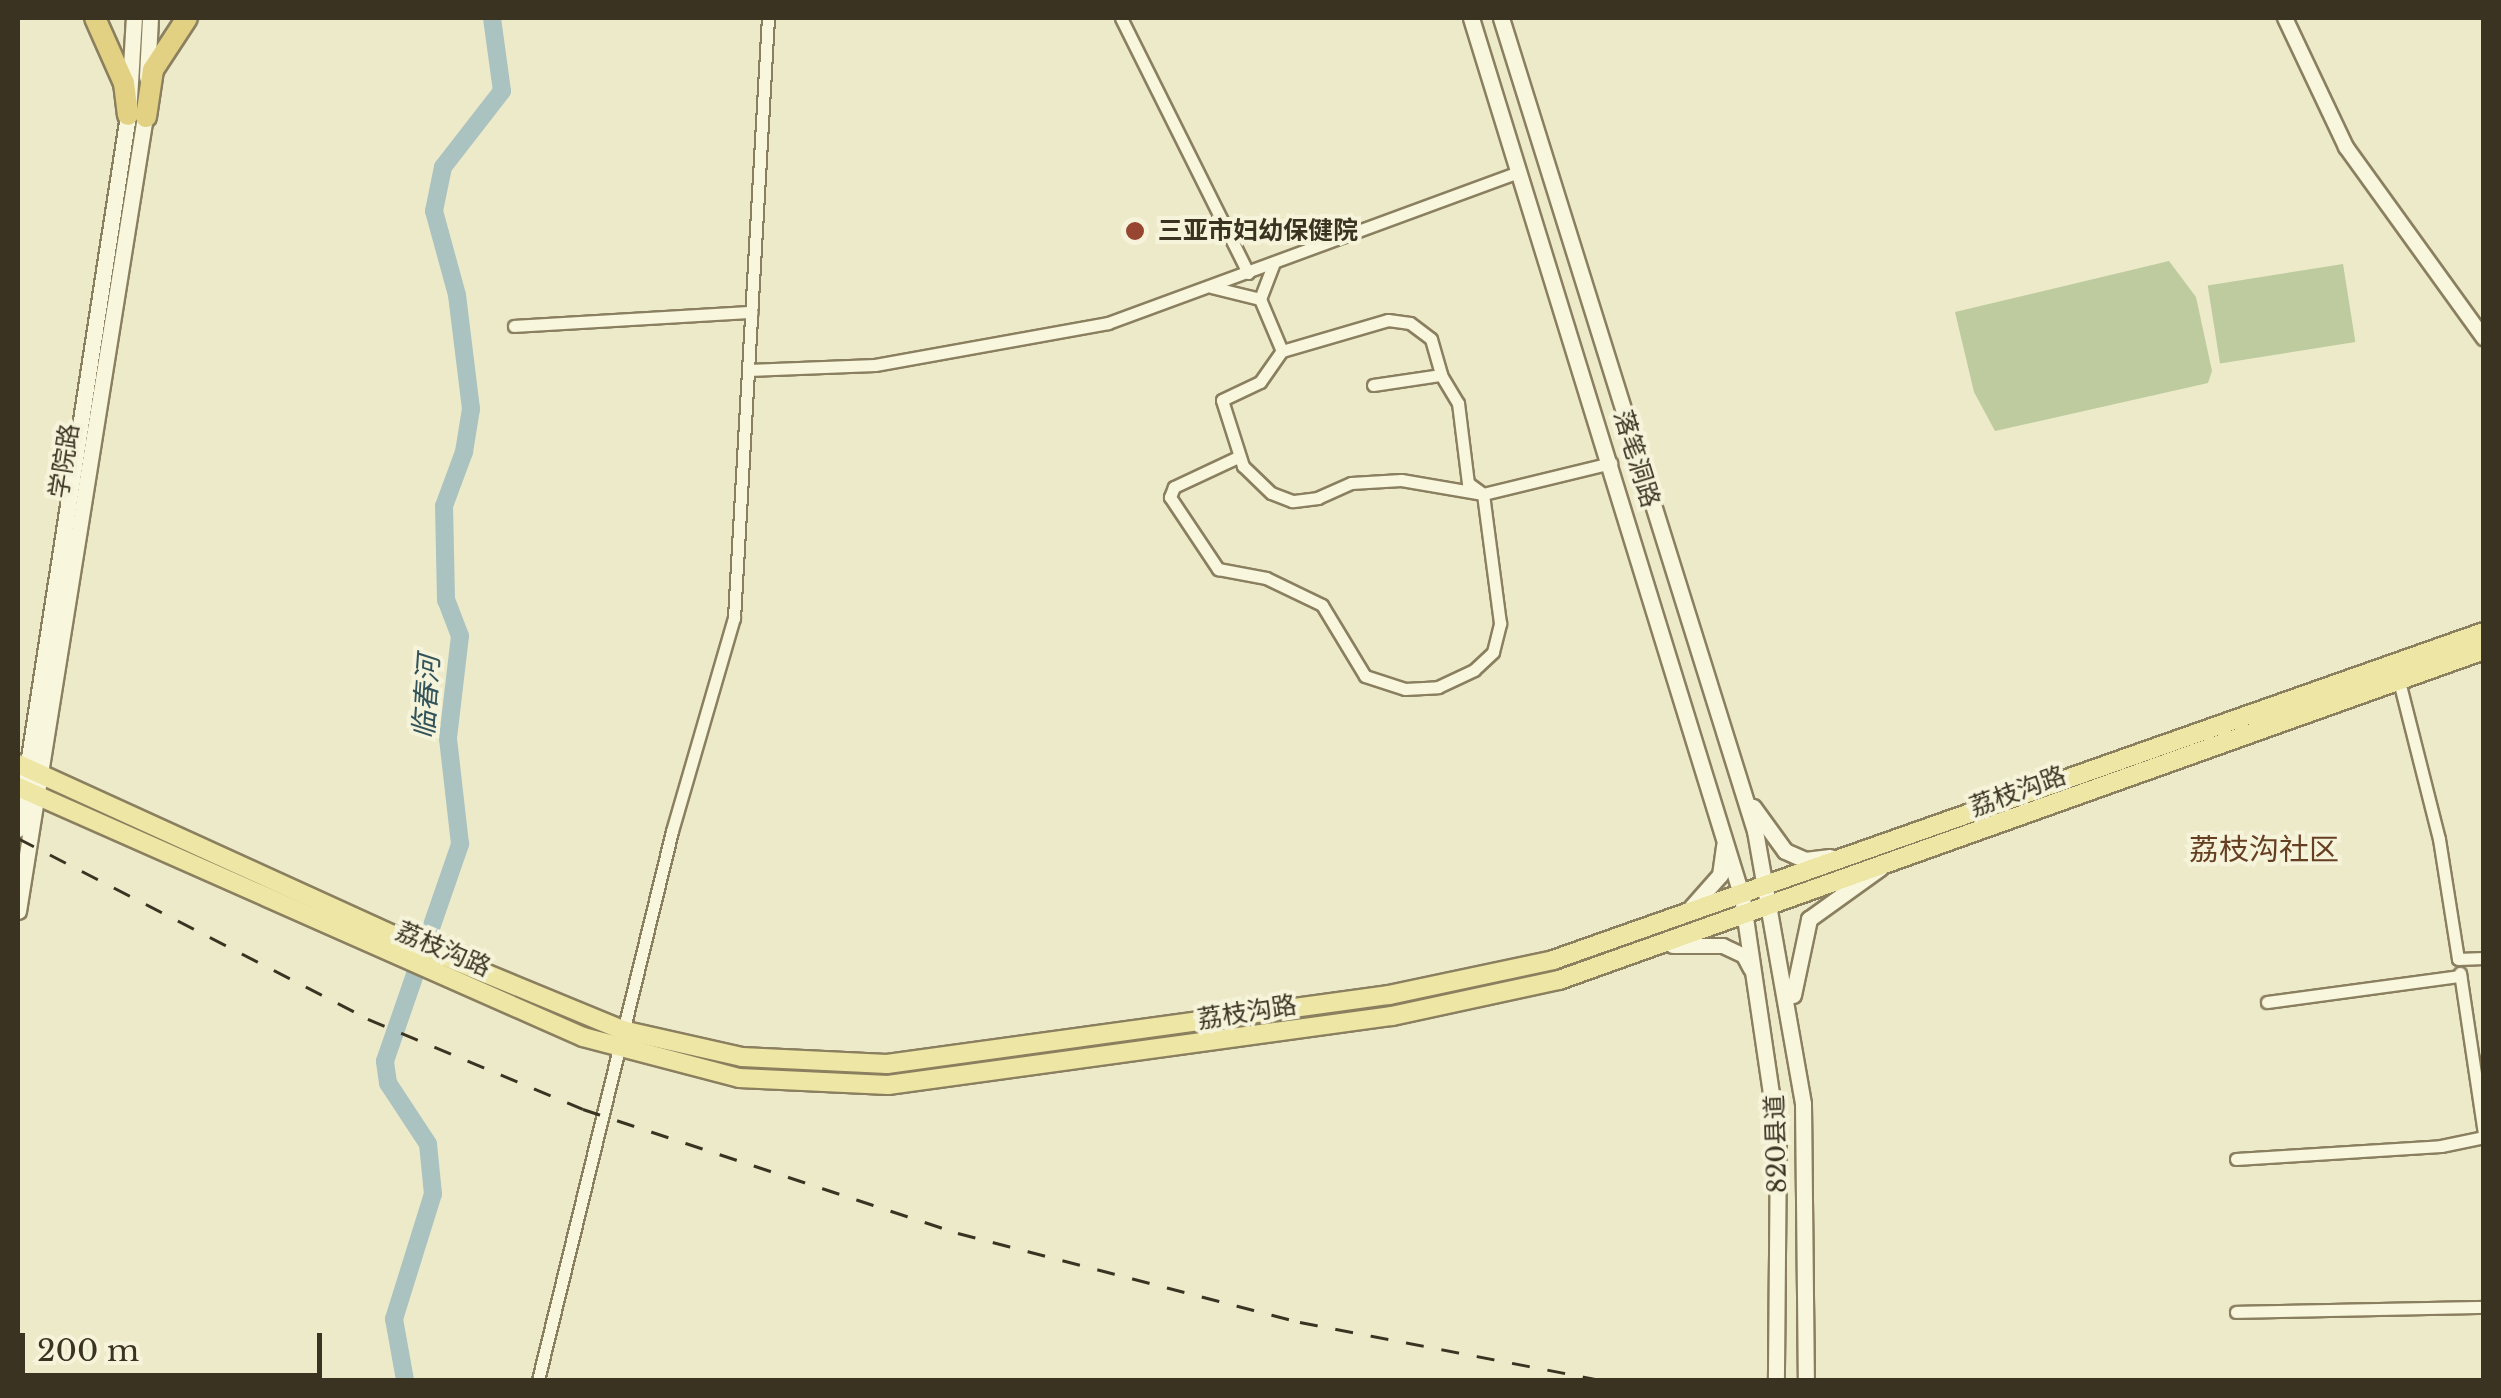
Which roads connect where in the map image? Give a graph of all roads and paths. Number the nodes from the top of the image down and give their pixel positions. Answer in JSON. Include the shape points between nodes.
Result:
{"nodes":[{"id":1,"x":95,"y":18,"type":"edge"},
{"id":2,"x":134,"y":18,"type":"edge"},
{"id":3,"x":150,"y":18,"type":"edge"},
{"id":4,"x":187,"y":18,"type":"edge"},
{"id":5,"x":768,"y":18,"type":"edge"},
{"id":6,"x":1121,"y":18,"type":"edge"},
{"id":7,"x":1472,"y":18,"type":"edge"},
{"id":8,"x":1501,"y":18,"type":"edge"},
{"id":9,"x":2285,"y":18,"type":"edge"},
{"id":10,"x":137,"y":116,"type":"junction"},
{"id":11,"x":1520,"y":172,"type":"junction"},
{"id":12,"x":1274,"y":263,"type":"junction"},
{"id":13,"x":1248,"y":273,"type":"junction"},
{"id":14,"x":1211,"y":287,"type":"junction"},
{"id":15,"x":1260,"y":299,"type":"junction"},
{"id":16,"x":752,"y":312,"type":"junction"},
{"id":17,"x":514,"y":326,"type":"dead end"},
{"id":18,"x":2484,"y":338,"type":"edge"},
{"id":19,"x":1282,"y":351,"type":"junction"},
{"id":20,"x":748,"y":370,"type":"junction"},
{"id":21,"x":1442,"y":375,"type":"junction"},
{"id":22,"x":1373,"y":386,"type":"dead end"},
{"id":23,"x":1238,"y":457,"type":"junction"},
{"id":24,"x":1611,"y":463,"type":"junction"},
{"id":25,"x":1483,"y":494,"type":"junction"},
{"id":26,"x":2484,"y":632,"type":"edge"},
{"id":27,"x":2484,"y":650,"type":"edge"},
{"id":28,"x":2399,"y":681,"type":"junction"},
{"id":29,"x":1694,"y":729,"type":"junction"},
{"id":30,"x":1733,"y":763,"type":"junction"},
{"id":31,"x":28,"y":770,"type":"edge"},
{"id":32,"x":26,"y":792,"type":"edge"},
{"id":33,"x":1742,"y":792,"type":"junction"},
{"id":34,"x":1720,"y":816,"type":"junction"},
{"id":35,"x":18,"y":829,"type":"edge"},
{"id":36,"x":1877,"y":859,"type":"junction"},
{"id":37,"x":1742,"y":897,"type":"junction"},
{"id":38,"x":1770,"y":898,"type":"junction"},
{"id":39,"x":18,"y":911,"type":"edge"},
{"id":40,"x":1746,"y":917,"type":"junction"},
{"id":41,"x":1674,"y":920,"type":"junction"},
{"id":42,"x":390,"y":944,"type":"junction"},
{"id":43,"x":1657,"y":948,"type":"junction"},
{"id":44,"x":2458,"y":958,"type":"junction"},
{"id":45,"x":2484,"y":958,"type":"edge"},
{"id":46,"x":459,"y":974,"type":"junction"},
{"id":47,"x":2460,"y":976,"type":"junction"},
{"id":48,"x":1759,"y":981,"type":"junction"},
{"id":49,"x":2268,"y":1002,"type":"dead end"},
{"id":50,"x":1792,"y":1014,"type":"junction"},
{"id":51,"x":622,"y":1030,"type":"junction"},
{"id":52,"x":618,"y":1049,"type":"junction"},
{"id":53,"x":2484,"y":1135,"type":"edge"},
{"id":54,"x":2236,"y":1159,"type":"dead end"},
{"id":55,"x":2484,"y":1307,"type":"edge"},
{"id":56,"x":2236,"y":1312,"type":"dead end"},
{"id":57,"x":538,"y":1380,"type":"edge"},
{"id":58,"x":1776,"y":1380,"type":"edge"},
{"id":59,"x":1806,"y":1380,"type":"edge"}],
"edges":[{"from":1,"to":10,"type":"highway"},
{"from":2,"to":10,"type":"main road","name":"学院路"},
{"from":3,"to":10,"type":"main road","name":"学院路"},
{"from":4,"to":10,"type":"highway","via":[[153,70]]},
{"from":5,"to":16,"type":"street"},
{"from":6,"to":13,"type":"street"},
{"from":7,"to":11,"type":"main road","name":"落笔洞路"},
{"from":8,"to":30,"type":"main road","name":"落笔洞路"},
{"from":9,"to":18,"type":"street","via":[[2346,147]]},
{"from":10,"to":31,"type":"main road","name":"学院路"},
{"from":11,"to":12,"type":"street"},
{"from":11,"to":24,"type":"main road","name":"落笔洞路"},
{"from":12,"to":13,"type":"street"},
{"from":12,"to":15,"type":"street"},
{"from":13,"to":14,"type":"street"},
{"from":14,"to":15,"type":"street"},
{"from":14,"to":20,"type":"street","via":[[1108,323],[1032,338],[875,365]]},
{"from":15,"to":19,"type":"street"},
{"from":16,"to":17,"type":"street"},
{"from":16,"to":20,"type":"street"},
{"from":19,"to":21,"type":"street","via":[[1388,320],[1410,323],[1431,338]]},
{"from":19,"to":23,"type":"street","via":[[1260,382],[1222,400]]},
{"from":20,"to":51,"type":"street","via":[[734,618]]},
{"from":21,"to":22,"type":"street"},
{"from":21,"to":25,"type":"street","via":[[1458,404],[1468,484]]},
{"from":23,"to":25,"type":"street","via":[[1270,493],[1292,501],[1351,483],[1401,480]]},
{"from":23,"to":25,"type":"street","via":[[1174,486],[1170,497],[1218,569],[1266,578],[1322,605],[1366,676],[1404,690],[1438,687],[1493,652],[1498,581],[1484,544]]},
{"from":24,"to":25,"type":"street"},
{"from":24,"to":29,"type":"main road","name":"落笔洞路"},
{"from":26,"to":36,"type":"main road","name":"荔枝沟路"},
{"from":27,"to":28,"type":"main road","name":"荔枝沟路"},
{"from":28,"to":36,"type":"main road","name":"荔枝沟路"},
{"from":28,"to":44,"type":"street","via":[[2440,839]]},
{"from":29,"to":30,"type":"main road","via":[[1724,772],[1733,772]]},
{"from":29,"to":34,"type":"main road","name":"落笔洞路"},
{"from":30,"to":33,"type":"main road","name":"落笔洞路"},
{"from":31,"to":32,"type":"main road","name":"学院路"},
{"from":31,"to":42,"type":"main road","name":"荔枝沟路"},
{"from":32,"to":35,"type":"main road","name":"学院路"},
{"from":32,"to":39,"type":"main road","name":"学院路"},
{"from":32,"to":42,"type":"main road","name":"荔枝沟路"},
{"from":33,"to":36,"type":"main road","via":[[1785,851],[1805,860]]},
{"from":33,"to":38,"type":"main road","name":"落笔洞路"},
{"from":34,"to":37,"type":"main road","name":"落笔洞路"},
{"from":34,"to":41,"type":"main road","via":[[1720,874],[1701,902]]},
{"from":36,"to":38,"type":"main road","name":"荔枝沟路"},
{"from":36,"to":50,"type":"main road","via":[[1809,919],[1799,944]]},
{"from":37,"to":38,"type":"main road","name":"荔枝沟路"},
{"from":37,"to":40,"type":"main road","name":"落笔洞路"},
{"from":37,"to":41,"type":"main road","name":"荔枝沟路"},
{"from":38,"to":40,"type":"main road","name":"荔枝沟路"},
{"from":38,"to":50,"type":"main road","name":"820县道"},
{"from":40,"to":43,"type":"main road","name":"荔枝沟路"},
{"from":40,"to":48,"type":"main road","name":"820县道"},
{"from":41,"to":51,"type":"main road","name":"荔枝沟路","via":[[1473,979],[971,1057],[815,1064],[712,1053]]},
{"from":42,"to":46,"type":"main road","name":"荔枝沟路"},
{"from":43,"to":48,"type":"street","via":[[1723,946],[1744,956]]},
{"from":43,"to":52,"type":"main road","name":"荔枝沟路","via":[[1444,1006],[973,1078],[814,1086],[739,1078]]},
{"from":44,"to":45,"type":"street"},
{"from":44,"to":47,"type":"street"},
{"from":46,"to":51,"type":"main road","name":"荔枝沟路"},
{"from":46,"to":52,"type":"main road","name":"荔枝沟路"},
{"from":47,"to":49,"type":"street"},
{"from":47,"to":53,"type":"street"},
{"from":48,"to":58,"type":"main road","name":"820县道","via":[[1778,1140]]},
{"from":50,"to":59,"type":"main road","name":"820县道","via":[[1803,1104]]},
{"from":51,"to":52,"type":"street"},
{"from":52,"to":57,"type":"street"},
{"from":53,"to":54,"type":"street","via":[[2441,1146]]},
{"from":55,"to":56,"type":"street"}]}
